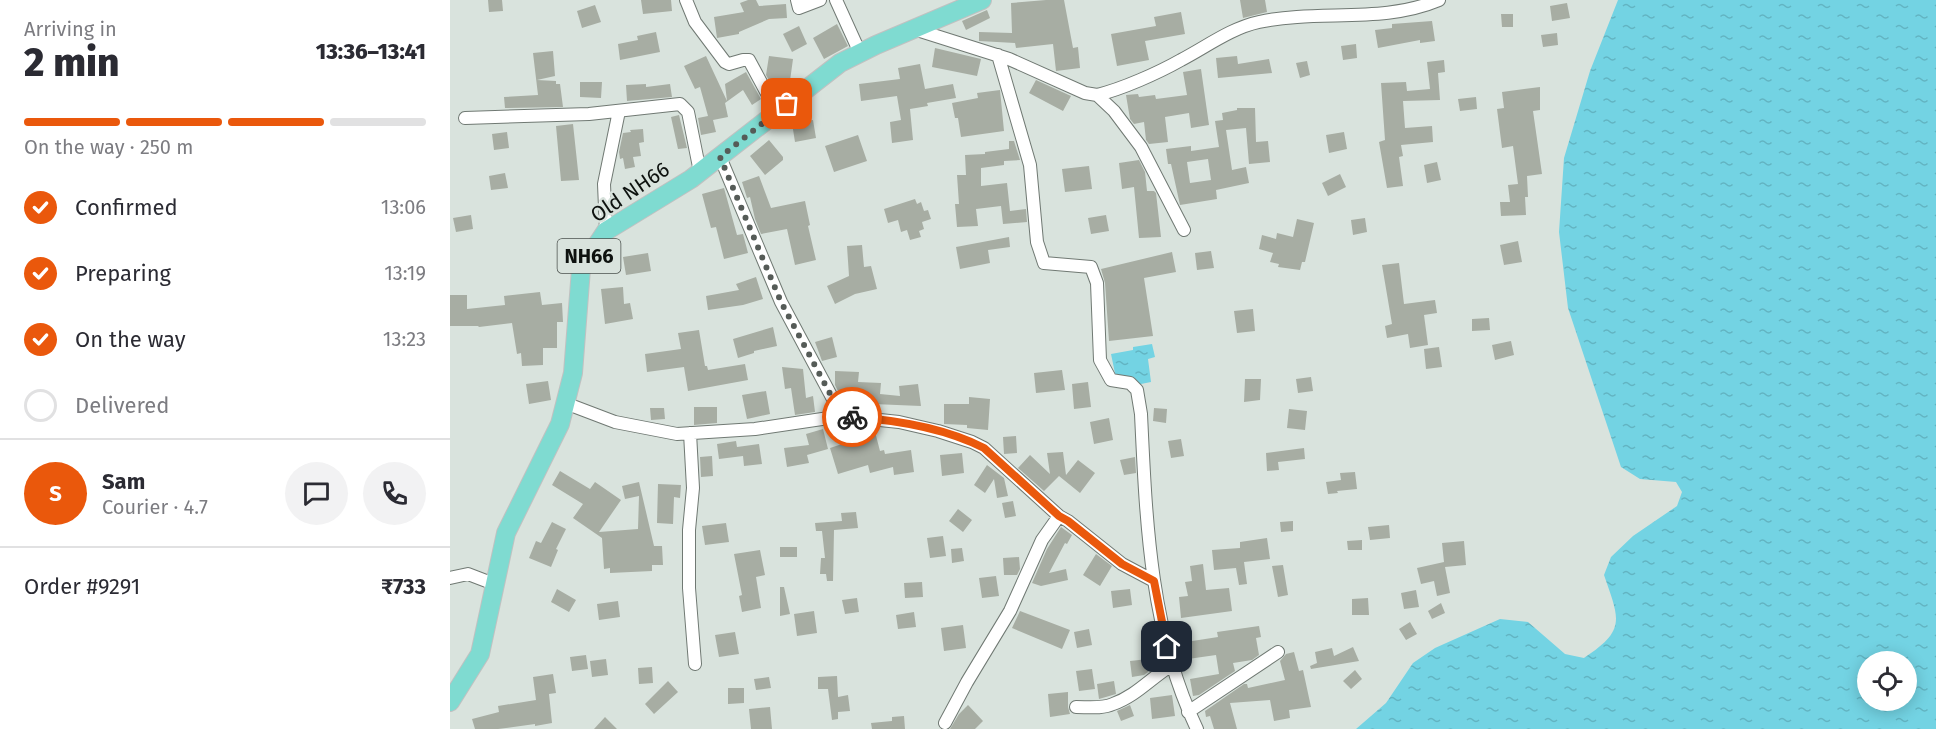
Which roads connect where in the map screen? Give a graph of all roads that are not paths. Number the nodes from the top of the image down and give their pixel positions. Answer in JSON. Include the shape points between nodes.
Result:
{"nodes":[{"id":1,"x":686,"y":0,"type":"edge"},
{"id":2,"x":796,"y":0,"type":"edge"},
{"id":3,"x":820,"y":0,"type":"edge"},
{"id":4,"x":836,"y":0,"type":"edge"},
{"id":5,"x":982,"y":0,"type":"edge"},
{"id":6,"x":1439,"y":0,"type":"edge"},
{"id":7,"x":913,"y":28,"type":"junction"},
{"id":8,"x":860,"y":53,"type":"junction"},
{"id":9,"x":998,"y":55,"type":"junction"},
{"id":10,"x":1097,"y":95,"type":"junction"},
{"id":11,"x":619,"y":111,"type":"junction"},
{"id":12,"x":777,"y":112,"type":"junction"},
{"id":13,"x":465,"y":118,"type":"dead end"},
{"id":14,"x":720,"y":157,"type":"junction"},
{"id":15,"x":699,"y":172,"type":"junction"},
{"id":16,"x":1184,"y":230,"type":"dead end"},
{"id":17,"x":606,"y":231,"type":"junction"},
{"id":18,"x":565,"y":403,"type":"junction"},
{"id":19,"x":842,"y":416,"type":"junction"},
{"id":20,"x":690,"y":433,"type":"junction"},
{"id":21,"x":1059,"y":516,"type":"junction"},
{"id":22,"x":450,"y":578,"type":"edge"},
{"id":23,"x":1154,"y":581,"type":"junction"},
{"id":24,"x":494,"y":584,"type":"junction"},
{"id":25,"x":1278,"y":652,"type":"dead end"},
{"id":26,"x":695,"y":664,"type":"dead end"},
{"id":27,"x":1172,"y":665,"type":"junction"},
{"id":28,"x":450,"y":702,"type":"edge"},
{"id":29,"x":1076,"y":707,"type":"dead end"},
{"id":30,"x":1188,"y":712,"type":"junction"},
{"id":31,"x":945,"y":723,"type":"dead end"},
{"id":32,"x":1197,"y":729,"type":"edge"}],
"edges":[{"from":1,"to":12,"type":"street","via":[[695,22],[725,62],[749,60]]},
{"from":2,"to":3,"type":"street","via":[[799,8]]},
{"from":4,"to":8,"type":"street"},
{"from":5,"to":7,"type":"main road","name":"Old NH66","number":"NH66"},
{"from":6,"to":10,"type":"street","via":[[1404,11],[1301,15],[1256,23],[1215,40],[1180,61]]},
{"from":7,"to":8,"type":"main road","name":"Old NH66","number":"NH66"},
{"from":7,"to":9,"type":"street"},
{"from":8,"to":12,"type":"main road","name":"Old NH66","number":"NH66","via":[[840,63]]},
{"from":9,"to":10,"type":"street"},
{"from":9,"to":23,"type":"street","via":[[1030,165],[1037,242],[1044,263],[1091,267],[1097,283],[1100,360],[1111,380],[1130,383],[1137,390]]},
{"from":10,"to":16,"type":"street","via":[[1141,147]]},
{"from":11,"to":13,"type":"street"},
{"from":11,"to":15,"type":"street","via":[[680,104],[685,107],[692,123]]},
{"from":11,"to":17,"type":"street","via":[[604,184]]},
{"from":12,"to":14,"type":"main road","name":"Old NH66","number":"NH66"},
{"from":14,"to":15,"type":"main road","name":"Old NH66","number":"NH66"},
{"from":14,"to":19,"type":"street","via":[[781,302]]},
{"from":15,"to":17,"type":"main road","name":"Old NH66","number":"NH66"},
{"from":17,"to":18,"type":"main road","name":"Old NH66","number":"NH66","via":[[581,269],[573,373]]},
{"from":18,"to":20,"type":"street","via":[[615,422]]},
{"from":18,"to":24,"type":"main road","name":"Old NH66","number":"NH66","via":[[560,424],[506,533]]},
{"from":19,"to":20,"type":"street","via":[[755,429]]},
{"from":19,"to":21,"type":"street","via":[[899,423],[972,442],[995,457]]},
{"from":20,"to":26,"type":"street","via":[[690,588]]},
{"from":21,"to":23,"type":"street","via":[[1122,564]]},
{"from":21,"to":31,"type":"street","via":[[1042,540],[1010,610]]},
{"from":22,"to":24,"type":"street","via":[[468,574]]},
{"from":23,"to":27,"type":"street"},
{"from":24,"to":28,"type":"main road","name":"Old NH66","number":"NH66","via":[[480,654]]},
{"from":25,"to":30,"type":"street"},
{"from":27,"to":29,"type":"street","via":[[1112,705]]},
{"from":27,"to":30,"type":"street"},
{"from":30,"to":32,"type":"street"}]}
